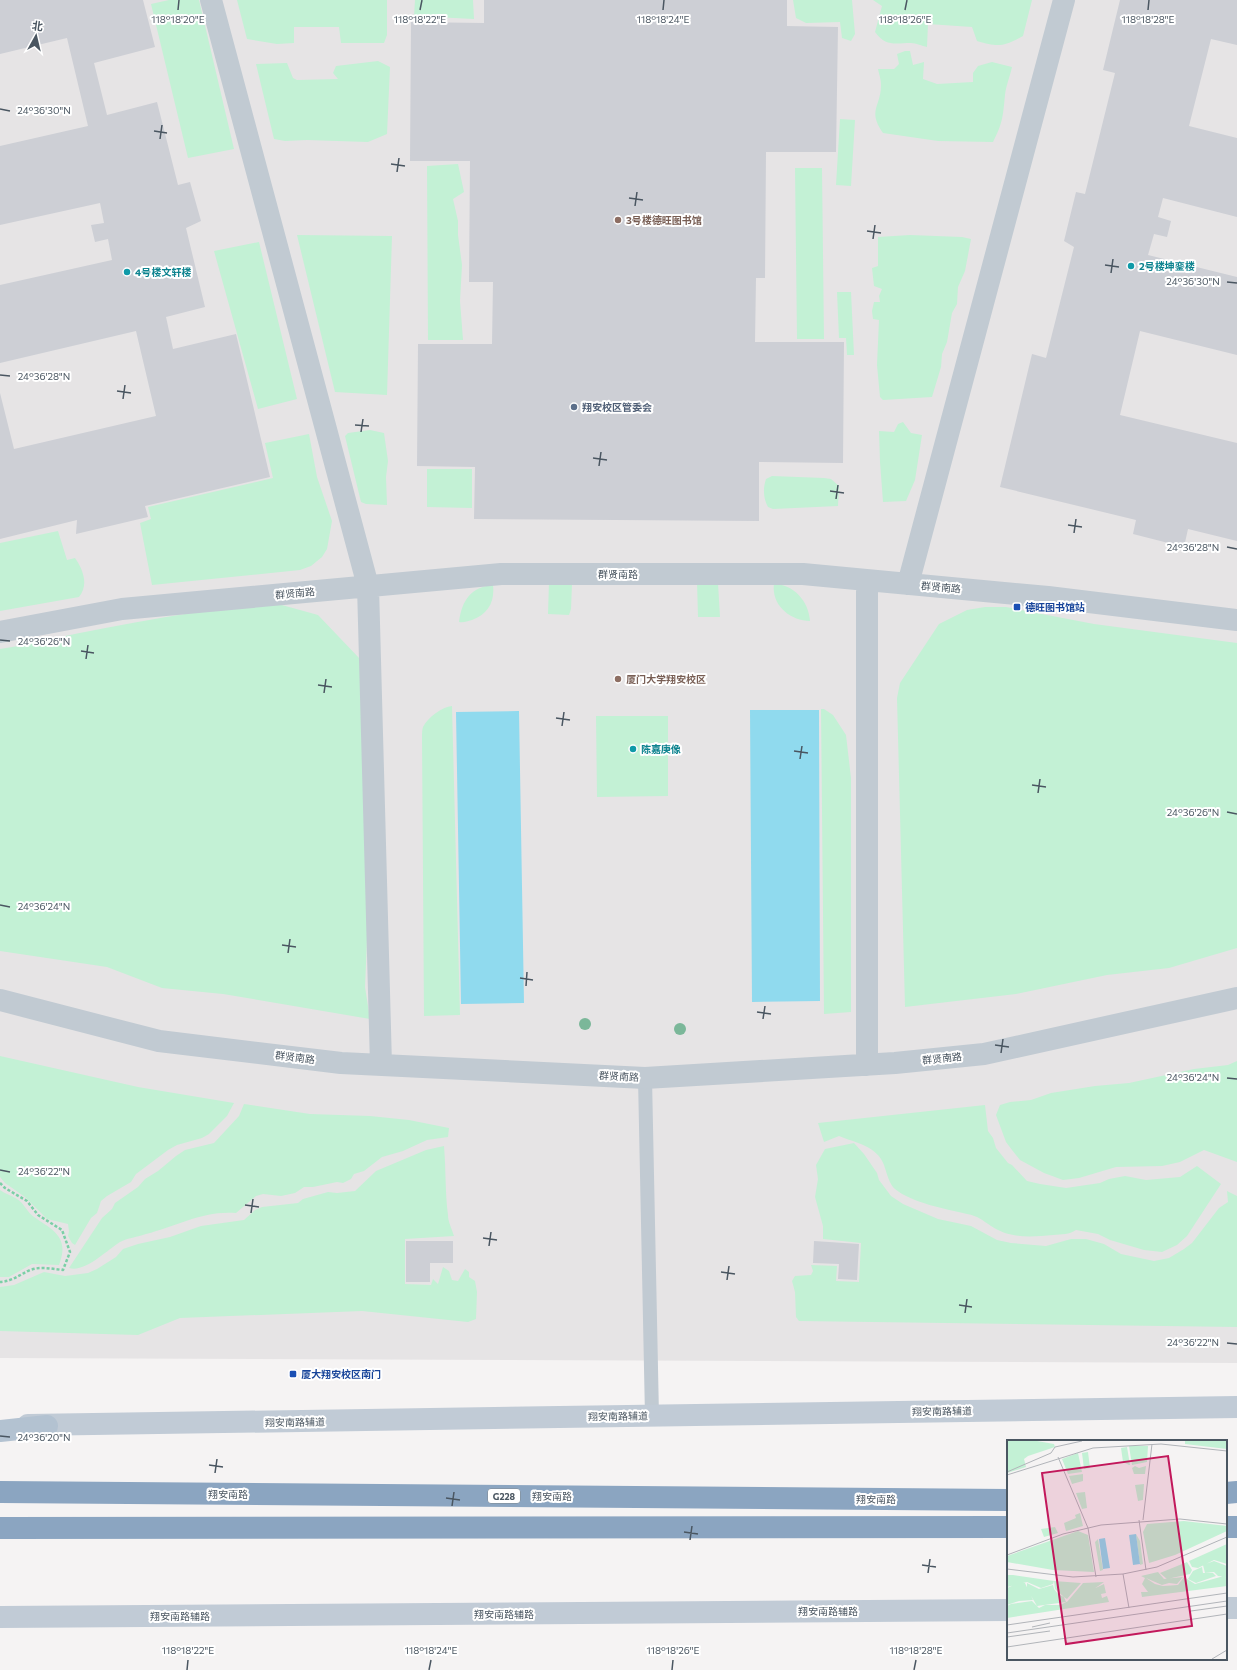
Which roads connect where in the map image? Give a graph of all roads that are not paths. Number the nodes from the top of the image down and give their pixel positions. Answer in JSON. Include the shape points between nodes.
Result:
{"nodes":[{"id":1,"x":211,"y":0,"type":"edge"},
{"id":2,"x":1064,"y":0,"type":"edge"},
{"id":3,"x":867,"y":580,"type":"junction"},
{"id":4,"x":908,"y":584,"type":"junction"},
{"id":5,"x":368,"y":586,"type":"junction"},
{"id":6,"x":1237,"y":620,"type":"edge"},
{"id":7,"x":0,"y":632,"type":"edge"},
{"id":8,"x":1237,"y":998,"type":"edge"},
{"id":9,"x":0,"y":1000,"type":"edge"},
{"id":10,"x":381,"y":1065,"type":"junction"},
{"id":11,"x":867,"y":1065,"type":"junction"},
{"id":12,"x":645,"y":1078,"type":"junction"},
{"id":13,"x":1237,"y":1407,"type":"edge"},
{"id":14,"x":652,"y":1416,"type":"junction"},
{"id":15,"x":0,"y":1425,"type":"edge"},
{"id":16,"x":47,"y":1426,"type":"junction"},
{"id":17,"x":0,"y":1431,"type":"edge"},
{"id":18,"x":0,"y":1492,"type":"edge"},
{"id":19,"x":1237,"y":1492,"type":"edge"},
{"id":20,"x":1227,"y":1493,"type":"edge"},
{"id":21,"x":1007,"y":1500,"type":"edge"},
{"id":22,"x":1007,"y":1527,"type":"edge"},
{"id":23,"x":0,"y":1528,"type":"edge"},
{"id":24,"x":1007,"y":1610,"type":"edge"},
{"id":25,"x":0,"y":1617,"type":"edge"}],
"edges":[{"from":1,"to":5,"type":"street"},
{"from":2,"to":4,"type":"street"},
{"from":3,"to":4,"type":"street","name":"群贤南路"},
{"from":3,"to":5,"type":"street","name":"群贤南路","via":[[803,574],[501,574]]},
{"from":3,"to":11,"type":"street"},
{"from":4,"to":6,"type":"street","name":"群贤南路","via":[[1048,597]]},
{"from":5,"to":7,"type":"street","name":"群贤南路","via":[[122,609]]},
{"from":5,"to":10,"type":"street"},
{"from":8,"to":11,"type":"street","name":"群贤南路","via":[[984,1054]]},
{"from":9,"to":10,"type":"street","name":"群贤南路","via":[[159,1040],[341,1063]]},
{"from":10,"to":12,"type":"street","name":"群贤南路"},
{"from":11,"to":12,"type":"street","name":"群贤南路"},
{"from":12,"to":14,"type":"lane"},
{"from":13,"to":14,"type":"main road","name":"翔安南路辅道"},
{"from":14,"to":16,"type":"main road","name":"翔安南路辅道"},
{"from":15,"to":16,"type":"main road","name":"翔安南路辅道"},
{"from":16,"to":17,"type":"main road"},
{"from":18,"to":21,"type":"highway","name":"翔安南路","number":"G228"},
{"from":19,"to":20,"type":"highway"},
{"from":22,"to":23,"type":"highway"},
{"from":24,"to":25,"type":"main road","name":"翔安南路辅路"}]}
